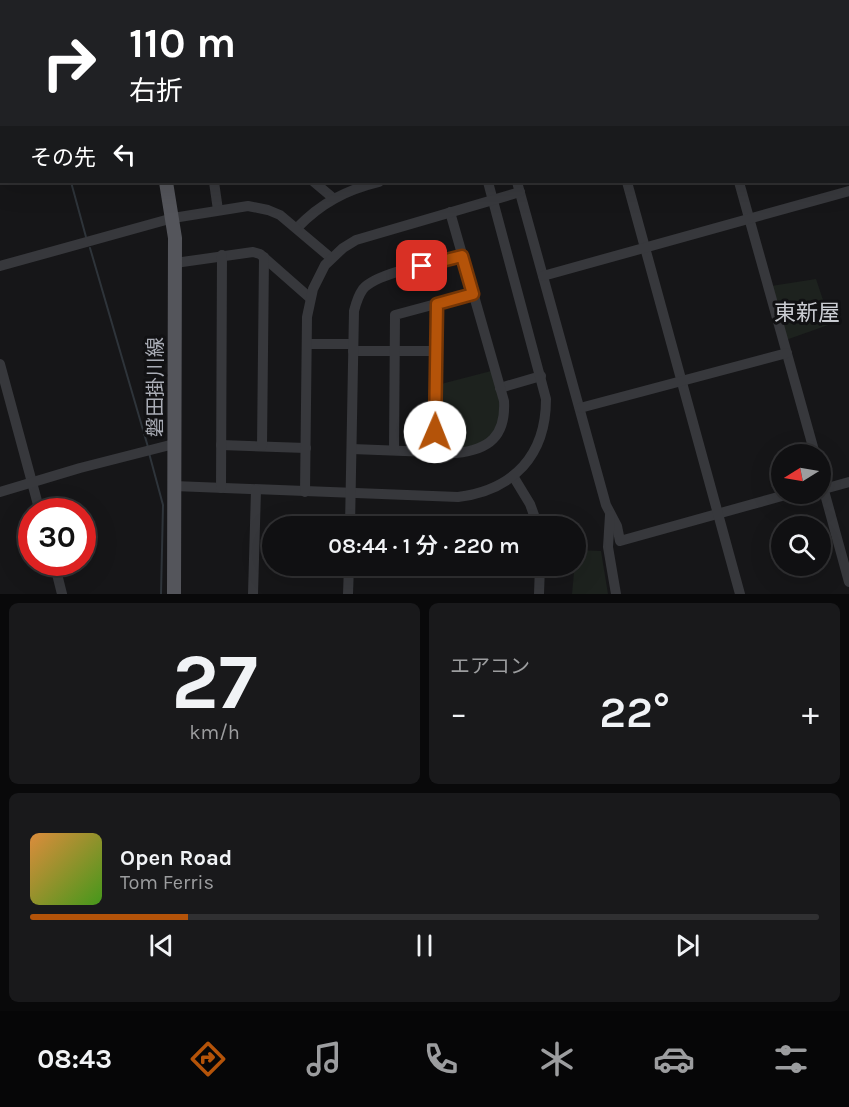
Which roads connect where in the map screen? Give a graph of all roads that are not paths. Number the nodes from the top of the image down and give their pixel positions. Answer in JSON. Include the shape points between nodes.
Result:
{"nodes":[{"id":1,"x":166,"y":183,"type":"edge"},
{"id":2,"x":214,"y":183,"type":"edge"},
{"id":3,"x":315,"y":183,"type":"edge"},
{"id":4,"x":371,"y":183,"type":"edge"},
{"id":5,"x":488,"y":183,"type":"edge"},
{"id":6,"x":627,"y":183,"type":"edge"},
{"id":7,"x":739,"y":183,"type":"edge"},
{"id":8,"x":348,"y":186,"type":"edge"},
{"id":9,"x":519,"y":187,"type":"edge"},
{"id":10,"x":849,"y":192,"type":"edge"},
{"id":11,"x":333,"y":198,"type":"junction"},
{"id":12,"x":493,"y":200,"type":"junction"},
{"id":13,"x":218,"y":210,"type":"junction"},
{"id":14,"x":450,"y":212,"type":"junction"},
{"id":15,"x":173,"y":218,"type":"junction"},
{"id":16,"x":750,"y":220,"type":"junction"},
{"id":17,"x":297,"y":228,"type":"junction"},
{"id":18,"x":645,"y":248,"type":"junction"},
{"id":19,"x":222,"y":255,"type":"junction"},
{"id":20,"x":462,"y":256,"type":"junction"},
{"id":21,"x":264,"y":257,"type":"junction"},
{"id":22,"x":331,"y":258,"type":"junction"},
{"id":23,"x":175,"y":262,"type":"junction"},
{"id":24,"x":0,"y":266,"type":"edge"},
{"id":25,"x":543,"y":276,"type":"junction"},
{"id":26,"x":473,"y":294,"type":"junction"},
{"id":27,"x":310,"y":298,"type":"junction"},
{"id":28,"x":437,"y":304,"type":"junction"},
{"id":29,"x":307,"y":344,"type":"junction"},
{"id":30,"x":353,"y":347,"type":"junction"},
{"id":31,"x":436,"y":351,"type":"junction"},
{"id":32,"x":394,"y":352,"type":"junction"},
{"id":33,"x":786,"y":352,"type":"junction"},
{"id":34,"x":0,"y":364,"type":"edge"},
{"id":35,"x":541,"y":376,"type":"junction"},
{"id":36,"x":681,"y":381,"type":"junction"},
{"id":37,"x":500,"y":388,"type":"junction"},
{"id":38,"x":580,"y":408,"type":"junction"},
{"id":39,"x":174,"y":444,"type":"junction"},
{"id":40,"x":812,"y":444,"type":"edge"},
{"id":41,"x":221,"y":445,"type":"junction"},
{"id":42,"x":262,"y":446,"type":"junction"},
{"id":43,"x":306,"y":448,"type":"junction"},
{"id":44,"x":352,"y":449,"type":"junction"},
{"id":45,"x":394,"y":450,"type":"junction"},
{"id":46,"x":434,"y":452,"type":"junction"},
{"id":47,"x":513,"y":476,"type":"junction"},
{"id":48,"x":33,"y":483,"type":"junction"},
{"id":49,"x":849,"y":483,"type":"edge"},
{"id":50,"x":831,"y":484,"type":"edge"},
{"id":51,"x":174,"y":486,"type":"junction"},
{"id":52,"x":221,"y":488,"type":"junction"},
{"id":53,"x":256,"y":490,"type":"junction"},
{"id":54,"x":0,"y":492,"type":"edge"},
{"id":55,"x":306,"y":492,"type":"junction"},
{"id":56,"x":351,"y":494,"type":"junction"},
{"id":57,"x":37,"y":498,"type":"edge"},
{"id":58,"x":771,"y":499,"type":"edge"},
{"id":59,"x":828,"y":504,"type":"edge"},
{"id":60,"x":718,"y":513,"type":"junction"},
{"id":61,"x":610,"y":514,"type":"junction"},
{"id":62,"x":350,"y":516,"type":"edge"},
{"id":63,"x":534,"y":516,"type":"edge"},
{"id":64,"x":58,"y":576,"type":"edge"},
{"id":65,"x":349,"y":576,"type":"edge"},
{"id":66,"x":540,"y":576,"type":"edge"},
{"id":67,"x":849,"y":582,"type":"edge"},
{"id":68,"x":62,"y":594,"type":"edge"},
{"id":69,"x":174,"y":594,"type":"edge"},
{"id":70,"x":253,"y":594,"type":"edge"},
{"id":71,"x":348,"y":594,"type":"edge"},
{"id":72,"x":539,"y":594,"type":"edge"},
{"id":73,"x":616,"y":594,"type":"edge"},
{"id":74,"x":740,"y":594,"type":"edge"}],
"edges":[{"from":1,"to":15,"type":"main road","name":"磐田掛川線"},
{"from":2,"to":13,"type":"street"},
{"from":3,"to":11,"type":"street"},
{"from":4,"to":8,"type":"street"},
{"from":5,"to":12,"type":"street"},
{"from":6,"to":18,"type":"street"},
{"from":7,"to":16,"type":"street"},
{"from":8,"to":11,"type":"street"},
{"from":9,"to":12,"type":"street"},
{"from":9,"to":25,"type":"street"},
{"from":10,"to":16,"type":"street"},
{"from":11,"to":17,"type":"street"},
{"from":12,"to":14,"type":"street"},
{"from":12,"to":35,"type":"street"},
{"from":13,"to":15,"type":"street"},
{"from":13,"to":17,"type":"street","via":[[257,207],[280,215]]},
{"from":14,"to":20,"type":"street"},
{"from":14,"to":22,"type":"street","via":[[367,235]]},
{"from":15,"to":23,"type":"main road","name":"磐田掛川線"},
{"from":15,"to":24,"type":"street"},
{"from":16,"to":18,"type":"street"},
{"from":16,"to":33,"type":"street"},
{"from":17,"to":22,"type":"street"},
{"from":18,"to":25,"type":"street"},
{"from":18,"to":36,"type":"street"},
{"from":19,"to":21,"type":"street","via":[[253,252]]},
{"from":19,"to":23,"type":"street"},
{"from":19,"to":41,"type":"street"},
{"from":20,"to":26,"type":"street"},
{"from":20,"to":30,"type":"street","via":[[382,276],[364,288],[354,311]]},
{"from":21,"to":27,"type":"street"},
{"from":21,"to":42,"type":"street"},
{"from":22,"to":27,"type":"street","via":[[318,276]]},
{"from":23,"to":39,"type":"main road","name":"磐田掛川線"},
{"from":25,"to":38,"type":"street"},
{"from":26,"to":28,"type":"street"},
{"from":26,"to":37,"type":"street"},
{"from":27,"to":29,"type":"street"},
{"from":28,"to":31,"type":"street"},
{"from":28,"to":32,"type":"street","via":[[395,315]]},
{"from":29,"to":30,"type":"street"},
{"from":29,"to":43,"type":"street"},
{"from":30,"to":32,"type":"street"},
{"from":30,"to":44,"type":"street"},
{"from":31,"to":32,"type":"street"},
{"from":31,"to":46,"type":"street"},
{"from":32,"to":45,"type":"street"},
{"from":33,"to":36,"type":"street"},
{"from":33,"to":40,"type":"street"},
{"from":34,"to":48,"type":"street"},
{"from":35,"to":37,"type":"street"},
{"from":35,"to":47,"type":"street","via":[[546,399],[544,425],[537,447]]},
{"from":36,"to":38,"type":"street"},
{"from":36,"to":60,"type":"street"},
{"from":37,"to":46,"type":"street","via":[[505,414],[491,441],[471,451]]},
{"from":38,"to":61,"type":"street"},
{"from":39,"to":48,"type":"street"},
{"from":39,"to":51,"type":"main road","name":"磐田掛川線"},
{"from":41,"to":42,"type":"street"},
{"from":41,"to":52,"type":"street"},
{"from":42,"to":43,"type":"street"},
{"from":43,"to":55,"type":"street"},
{"from":44,"to":45,"type":"street"},
{"from":44,"to":56,"type":"street"},
{"from":45,"to":46,"type":"street"},
{"from":47,"to":56,"type":"street","via":[[484,492],[458,497]]},
{"from":47,"to":63,"type":"street"},
{"from":48,"to":54,"type":"street"},
{"from":48,"to":57,"type":"street"},
{"from":49,"to":50,"type":"street"},
{"from":51,"to":52,"type":"street"},
{"from":51,"to":69,"type":"main road","name":"磐田掛川線"},
{"from":52,"to":53,"type":"street"},
{"from":53,"to":55,"type":"street"},
{"from":53,"to":70,"type":"street"},
{"from":55,"to":56,"type":"street"},
{"from":56,"to":62,"type":"street"},
{"from":58,"to":60,"type":"street"},
{"from":59,"to":67,"type":"street"},
{"from":60,"to":61,"type":"street","via":[[620,541]]},
{"from":60,"to":74,"type":"street"},
{"from":61,"to":73,"type":"street","via":[[608,547]]},
{"from":64,"to":68,"type":"street"},
{"from":65,"to":71,"type":"street"},
{"from":66,"to":72,"type":"street"}]}
